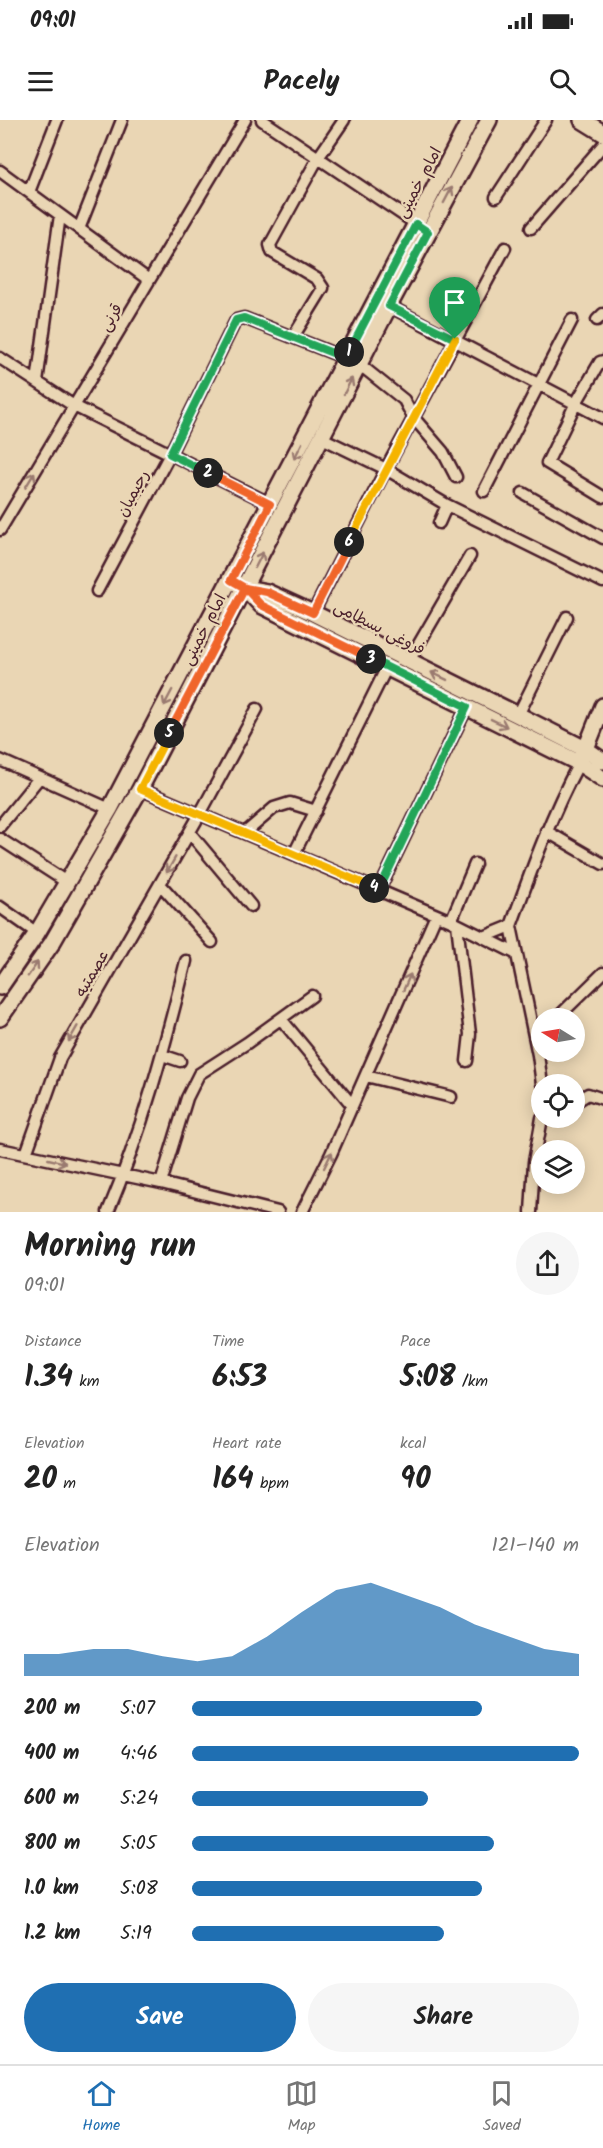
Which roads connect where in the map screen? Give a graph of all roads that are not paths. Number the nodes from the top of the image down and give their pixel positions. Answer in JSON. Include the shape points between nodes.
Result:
{"nodes":[{"id":1,"x":57,"y":120,"type":"edge"},
{"id":2,"x":122,"y":120,"type":"edge"},
{"id":3,"x":245,"y":120,"type":"edge"},
{"id":4,"x":262,"y":120,"type":"edge"},
{"id":5,"x":344,"y":120,"type":"edge"},
{"id":6,"x":470,"y":120,"type":"edge"},
{"id":7,"x":489,"y":120,"type":"edge"},
{"id":8,"x":546,"y":120,"type":"edge"},
{"id":9,"x":582,"y":120,"type":"edge"},
{"id":10,"x":603,"y":133,"type":"edge"},
{"id":11,"x":603,"y":145,"type":"edge"},
{"id":12,"x":318,"y":158,"type":"junction"},
{"id":13,"x":0,"y":171,"type":"edge"},
{"id":14,"x":29,"y":192,"type":"junction"},
{"id":15,"x":496,"y":197,"type":"dead end"},
{"id":16,"x":60,"y":215,"type":"junction"},
{"id":17,"x":422,"y":228,"type":"junction"},
{"id":18,"x":531,"y":228,"type":"dead end"},
{"id":19,"x":79,"y":229,"type":"junction"},
{"id":20,"x":505,"y":248,"type":"dead end"},
{"id":21,"x":149,"y":280,"type":"junction"},
{"id":22,"x":389,"y":306,"type":"junction"},
{"id":23,"x":572,"y":320,"type":"dead end"},
{"id":24,"x":293,"y":337,"type":"junction"},
{"id":25,"x":455,"y":339,"type":"junction"},
{"id":26,"x":0,"y":358,"type":"edge"},
{"id":27,"x":352,"y":361,"type":"junction"},
{"id":28,"x":601,"y":362,"type":"edge"},
{"id":29,"x":37,"y":382,"type":"junction"},
{"id":30,"x":539,"y":384,"type":"junction"},
{"id":31,"x":576,"y":403,"type":"junction"},
{"id":32,"x":74,"y":406,"type":"junction"},
{"id":33,"x":413,"y":417,"type":"junction"},
{"id":34,"x":603,"y":418,"type":"edge"},
{"id":35,"x":321,"y":438,"type":"junction"},
{"id":36,"x":170,"y":454,"type":"junction"},
{"id":37,"x":386,"y":469,"type":"junction"},
{"id":38,"x":456,"y":477,"type":"dead end"},
{"id":39,"x":484,"y":491,"type":"dead end"},
{"id":40,"x":523,"y":493,"type":"dead end"},
{"id":41,"x":603,"y":497,"type":"edge"},
{"id":42,"x":270,"y":504,"type":"junction"},
{"id":43,"x":447,"y":505,"type":"junction"},
{"id":44,"x":439,"y":523,"type":"dead end"},
{"id":45,"x":0,"y":530,"type":"edge"},
{"id":46,"x":603,"y":538,"type":"edge"},
{"id":47,"x":470,"y":556,"type":"dead end"},
{"id":48,"x":231,"y":580,"type":"junction"},
{"id":49,"x":603,"y":582,"type":"edge"},
{"id":50,"x":245,"y":588,"type":"junction"},
{"id":51,"x":97,"y":591,"type":"dead end"},
{"id":52,"x":313,"y":613,"type":"junction"},
{"id":53,"x":567,"y":617,"type":"dead end"},
{"id":54,"x":409,"y":661,"type":"junction"},
{"id":55,"x":387,"y":667,"type":"junction"},
{"id":56,"x":603,"y":706,"type":"edge"},
{"id":57,"x":467,"y":707,"type":"junction"},
{"id":58,"x":257,"y":709,"type":"dead end"},
{"id":59,"x":519,"y":715,"type":"junction"},
{"id":60,"x":583,"y":756,"type":"junction"},
{"id":61,"x":0,"y":760,"type":"edge"},
{"id":62,"x":603,"y":760,"type":"edge"},
{"id":63,"x":39,"y":778,"type":"junction"},
{"id":64,"x":603,"y":779,"type":"edge"},
{"id":65,"x":140,"y":789,"type":"junction"},
{"id":66,"x":110,"y":809,"type":"junction"},
{"id":67,"x":316,"y":811,"type":"junction"},
{"id":68,"x":200,"y":814,"type":"junction"},
{"id":69,"x":0,"y":826,"type":"edge"},
{"id":70,"x":546,"y":831,"type":"junction"},
{"id":71,"x":190,"y":833,"type":"junction"},
{"id":72,"x":245,"y":833,"type":"junction"},
{"id":73,"x":0,"y":839,"type":"edge"},
{"id":74,"x":294,"y":854,"type":"junction"},
{"id":75,"x":475,"y":864,"type":"dead end"},
{"id":76,"x":603,"y":864,"type":"edge"},
{"id":77,"x":68,"y":883,"type":"junction"},
{"id":78,"x":160,"y":884,"type":"junction"},
{"id":79,"x":379,"y":890,"type":"junction"},
{"id":80,"x":251,"y":906,"type":"dead end"},
{"id":81,"x":0,"y":908,"type":"edge"},
{"id":82,"x":436,"y":915,"type":"junction"},
{"id":83,"x":454,"y":922,"type":"junction"},
{"id":84,"x":511,"y":927,"type":"junction"},
{"id":85,"x":37,"y":933,"type":"junction"},
{"id":86,"x":484,"y":937,"type":"junction"},
{"id":87,"x":212,"y":942,"type":"dead end"},
{"id":88,"x":515,"y":953,"type":"junction"},
{"id":89,"x":186,"y":961,"type":"dead end"},
{"id":90,"x":603,"y":974,"type":"edge"},
{"id":91,"x":0,"y":987,"type":"edge"},
{"id":92,"x":312,"y":996,"type":"dead end"},
{"id":93,"x":567,"y":1008,"type":"edge"},
{"id":94,"x":531,"y":1011,"type":"edge"},
{"id":95,"x":0,"y":1018,"type":"edge"},
{"id":96,"x":281,"y":1019,"type":"junction"},
{"id":97,"x":162,"y":1055,"type":"junction"},
{"id":98,"x":180,"y":1061,"type":"dead end"},
{"id":99,"x":467,"y":1061,"type":"dead end"},
{"id":100,"x":366,"y":1076,"type":"junction"},
{"id":101,"x":585,"y":1096,"type":"edge"},
{"id":102,"x":451,"y":1097,"type":"dead end"},
{"id":103,"x":603,"y":1099,"type":"edge"},
{"id":104,"x":352,"y":1105,"type":"junction"},
{"id":105,"x":540,"y":1128,"type":"edge"},
{"id":106,"x":0,"y":1149,"type":"edge"},
{"id":107,"x":26,"y":1154,"type":"junction"},
{"id":108,"x":123,"y":1177,"type":"junction"},
{"id":109,"x":161,"y":1183,"type":"junction"},
{"id":110,"x":108,"y":1212,"type":"edge"},
{"id":111,"x":278,"y":1212,"type":"edge"},
{"id":112,"x":302,"y":1212,"type":"edge"},
{"id":113,"x":531,"y":1212,"type":"edge"}],
"edges":[{"from":1,"to":14,"type":"street"},
{"from":2,"to":19,"type":"street"},
{"from":3,"to":21,"type":"street","name":"قرنی"},
{"from":4,"to":12,"type":"street"},
{"from":5,"to":12,"type":"street"},
{"from":6,"to":17,"type":"main road","name":"امام خمینی"},
{"from":17,"to":7,"type":"main road","name":"امام خمینی","one_way":true},
{"from":8,"to":15,"type":"street"},
{"from":9,"to":10,"type":"main road"},
{"from":11,"to":18,"type":"street"},
{"from":12,"to":17,"type":"street"},
{"from":12,"to":24,"type":"street","via":[[270,245],[272,252],[317,279],[323,288]]},
{"from":13,"to":14,"type":"street"},
{"from":14,"to":16,"type":"street"},
{"from":16,"to":19,"type":"street"},
{"from":16,"to":29,"type":"street"},
{"from":17,"to":22,"type":"main road","name":"امام خمینی"},
{"from":17,"to":27,"type":"main road","name":"امام خمینی"},
{"from":19,"to":21,"type":"street"},
{"from":20,"to":25,"type":"street"},
{"from":21,"to":32,"type":"street","name":"قرنی"},
{"from":22,"to":25,"type":"street"},
{"from":22,"to":27,"type":"main road","name":"امام خمینی"},
{"from":23,"to":30,"type":"street"},
{"from":24,"to":27,"type":"street","name":"رحیمیان"},
{"from":24,"to":36,"type":"street","name":"رحیمیان","via":[[244,318],[236,320]]},
{"from":25,"to":30,"type":"street"},
{"from":25,"to":33,"type":"street"},
{"from":26,"to":29,"type":"street"},
{"from":27,"to":33,"type":"street","name":"رحیمیان","via":[[404,400]]},
{"from":35,"to":27,"type":"main road","name":"امام خمینی","one_way":true},
{"from":27,"to":42,"type":"main road","name":"امام خمینی","one_way":true},
{"from":28,"to":31,"type":"street"},
{"from":29,"to":32,"type":"street"},
{"from":30,"to":31,"type":"street"},
{"from":30,"to":39,"type":"street"},
{"from":31,"to":34,"type":"street"},
{"from":31,"to":41,"type":"street","via":[[547,464]]},
{"from":32,"to":36,"type":"street"},
{"from":45,"to":32,"type":"street","name":"قرنی","one_way":true},
{"from":33,"to":37,"type":"street"},
{"from":33,"to":38,"type":"street","name":"رحیمیان","via":[[443,453]]},
{"from":35,"to":37,"type":"street"},
{"from":50,"to":35,"type":"main road","name":"امام خمینی","one_way":true},
{"from":36,"to":42,"type":"street"},
{"from":36,"to":51,"type":"street","name":"رحیمیان"},
{"from":37,"to":43,"type":"street"},
{"from":37,"to":52,"type":"street"},
{"from":40,"to":46,"type":"street"},
{"from":42,"to":48,"type":"main road","name":"امام خمینی"},
{"from":43,"to":44,"type":"street"},
{"from":43,"to":49,"type":"street"},
{"from":47,"to":54,"type":"street"},
{"from":48,"to":50,"type":"main road"},
{"from":48,"to":66,"type":"main road","name":"امام خمینی","one_way":true},
{"from":50,"to":52,"type":"main road","name":"فروغی بسطامی","via":[[267,592]]},
{"from":50,"to":55,"type":"main road","name":"فروغی بسطامی","via":[[261,605]]},
{"from":50,"to":65,"type":"main road","name":"امام خمینی"},
{"from":52,"to":54,"type":"main road","name":"فروغی بسطامی"},
{"from":53,"to":59,"type":"street"},
{"from":59,"to":54,"type":"main road","name":"فروغی بسطامی","one_way":true},
{"from":55,"to":57,"type":"main road","name":"فروغی بسطامی"},
{"from":55,"to":67,"type":"street"},
{"from":56,"to":60,"type":"main road"},
{"from":57,"to":60,"type":"main road","name":"فروغی بسطامی","one_way":true},
{"from":57,"to":79,"type":"street"},
{"from":58,"to":68,"type":"street","name":"عصمتیه"},
{"from":59,"to":60,"type":"main road","name":"فروغی بسطامی"},
{"from":60,"to":62,"type":"main road","name":"فروغی بسطامی"},
{"from":60,"to":64,"type":"main road","name":"فروغی بسطامی"},
{"from":60,"to":70,"type":"street"},
{"from":61,"to":63,"type":"street"},
{"from":63,"to":66,"type":"street"},
{"from":63,"to":69,"type":"street"},
{"from":65,"to":68,"type":"street"},
{"from":95,"to":65,"type":"main road","name":"امام خمینی","one_way":true,"via":[[52,943]]},
{"from":66,"to":77,"type":"main road","name":"امام خمینی"},
{"from":67,"to":72,"type":"street","via":[[290,803],[282,805]]},
{"from":67,"to":74,"type":"street"},
{"from":68,"to":71,"type":"street","name":"عصمتیه"},
{"from":68,"to":72,"type":"street"},
{"from":70,"to":76,"type":"street"},
{"from":70,"to":84,"type":"street"},
{"from":71,"to":78,"type":"street","name":"عصمتیه","one_way":true},
{"from":71,"to":80,"type":"street"},
{"from":72,"to":74,"type":"street"},
{"from":73,"to":77,"type":"street"},
{"from":74,"to":79,"type":"street"},
{"from":75,"to":83,"type":"street"},
{"from":77,"to":85,"type":"main road","name":"امام خمینی"},
{"from":78,"to":87,"type":"street"},
{"from":78,"to":107,"type":"street","name":"عصمتیه","one_way":true,"via":[[60,1058]]},
{"from":79,"to":82,"type":"street"},
{"from":81,"to":85,"type":"street"},
{"from":82,"to":83,"type":"street"},
{"from":100,"to":82,"type":"street","one_way":true},
{"from":83,"to":86,"type":"street"},
{"from":83,"to":99,"type":"street","via":[[470,1034]]},
{"from":84,"to":86,"type":"street"},
{"from":84,"to":88,"type":"street"},
{"from":85,"to":91,"type":"main road","name":"امام خمینی"},
{"from":86,"to":88,"type":"street"},
{"from":88,"to":94,"type":"street"},
{"from":89,"to":97,"type":"street"},
{"from":90,"to":93,"type":"street"},
{"from":92,"to":96,"type":"street"},
{"from":96,"to":104,"type":"street"},
{"from":96,"to":109,"type":"street","via":[[199,1074],[187,1098]]},
{"from":97,"to":98,"type":"street"},
{"from":97,"to":108,"type":"street"},
{"from":100,"to":102,"type":"street"},
{"from":100,"to":104,"type":"street"},
{"from":101,"to":103,"type":"street"},
{"from":112,"to":104,"type":"street","one_way":true},
{"from":105,"to":113,"type":"street"},
{"from":106,"to":107,"type":"street"},
{"from":107,"to":108,"type":"street","one_way":true},
{"from":108,"to":109,"type":"street"},
{"from":108,"to":110,"type":"street"},
{"from":109,"to":111,"type":"street"}]}
